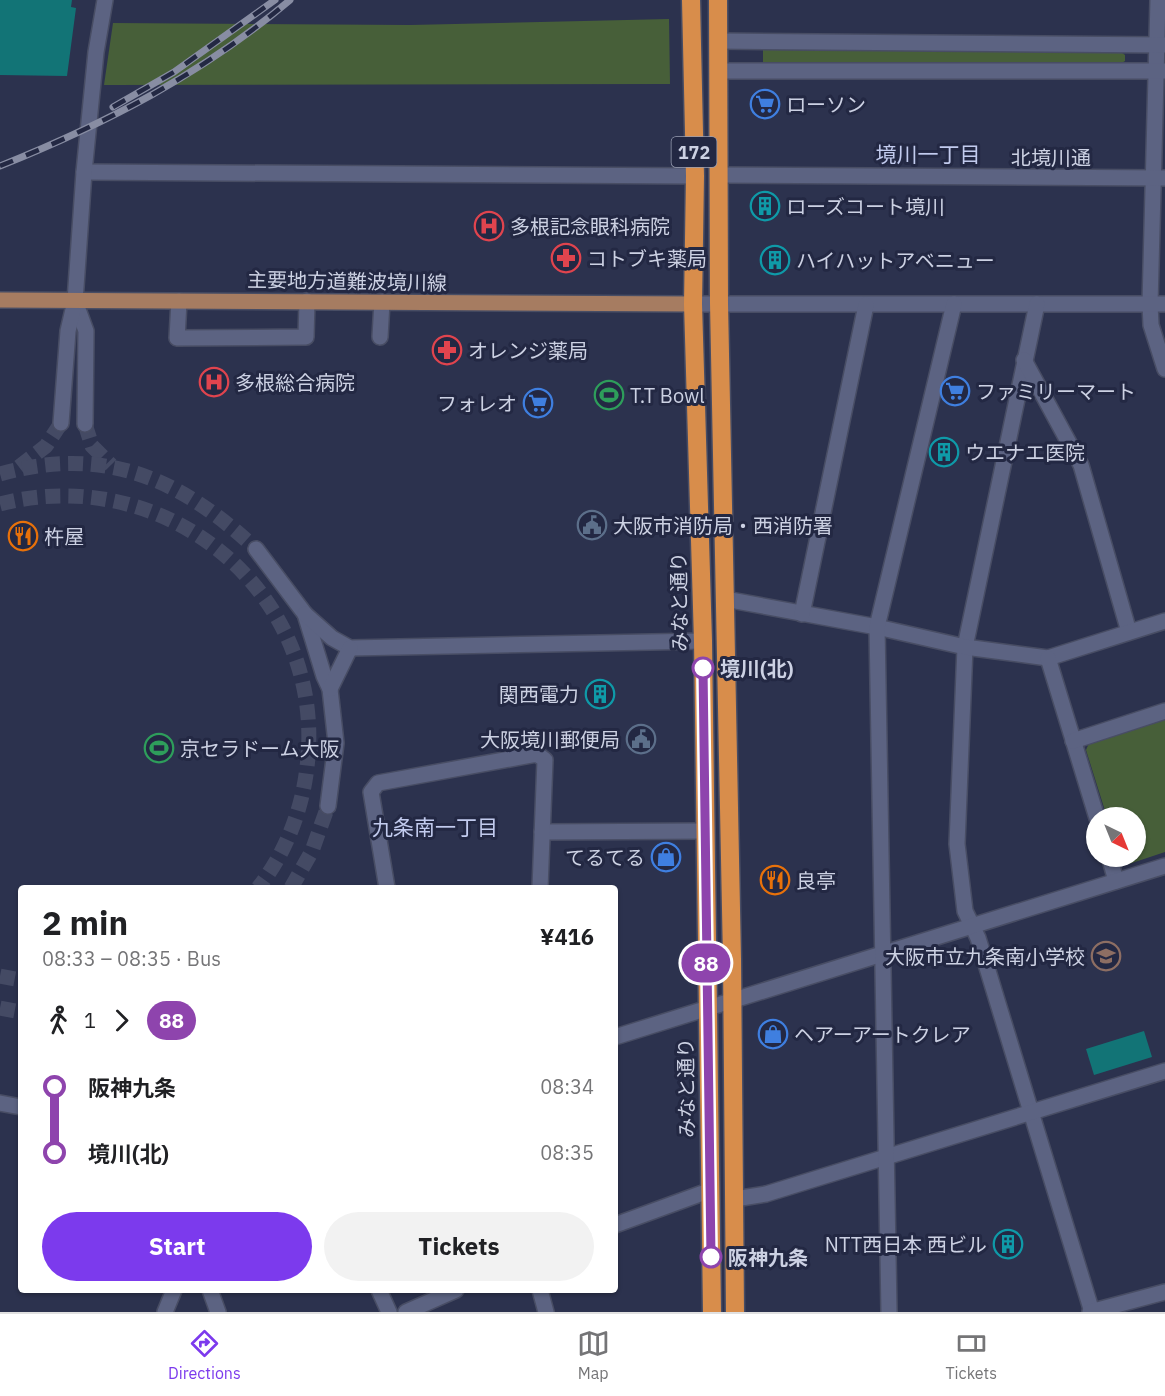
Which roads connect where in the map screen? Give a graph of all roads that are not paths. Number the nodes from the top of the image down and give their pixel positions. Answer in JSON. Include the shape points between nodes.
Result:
{"nodes":[{"id":1,"x":105,"y":0,"type":"edge"},
{"id":2,"x":691,"y":0,"type":"edge"},
{"id":3,"x":718,"y":0,"type":"edge"},
{"id":4,"x":1158,"y":0,"type":"edge"},
{"id":5,"x":719,"y":40,"type":"junction"},
{"id":6,"x":1161,"y":45,"type":"edge"},
{"id":7,"x":718,"y":71,"type":"junction"},
{"id":8,"x":1160,"y":71,"type":"edge"},
{"id":9,"x":84,"y":172,"type":"junction"},
{"id":10,"x":695,"y":176,"type":"junction"},
{"id":11,"x":720,"y":176,"type":"junction"},
{"id":12,"x":1159,"y":178,"type":"edge"},
{"id":13,"x":0,"y":300,"type":"edge"},
{"id":14,"x":179,"y":301,"type":"junction"},
{"id":15,"x":307,"y":301,"type":"junction"},
{"id":16,"x":75,"y":302,"type":"junction"},
{"id":17,"x":382,"y":302,"type":"junction"},
{"id":18,"x":719,"y":303,"type":"junction"},
{"id":19,"x":693,"y":304,"type":"junction"},
{"id":20,"x":954,"y":304,"type":"junction"},
{"id":21,"x":1037,"y":304,"type":"junction"},
{"id":22,"x":1158,"y":304,"type":"edge"},
{"id":23,"x":866,"y":305,"type":"junction"},
{"id":24,"x":380,"y":337,"type":"dead end"},
{"id":25,"x":1024,"y":360,"type":"junction"},
{"id":26,"x":1165,"y":369,"type":"edge"},
{"id":27,"x":61,"y":423,"type":"tunnel mouth"},
{"id":28,"x":85,"y":424,"type":"tunnel mouth"},
{"id":29,"x":256,"y":549,"type":"tunnel mouth"},
{"id":30,"x":725,"y":599,"type":"junction"},
{"id":31,"x":305,"y":614,"type":"junction"},
{"id":32,"x":802,"y":614,"type":"junction"},
{"id":33,"x":1165,"y":621,"type":"edge"},
{"id":34,"x":877,"y":627,"type":"junction"},
{"id":35,"x":1128,"y":632,"type":"junction"},
{"id":36,"x":703,"y":641,"type":"junction"},
{"id":37,"x":965,"y":647,"type":"junction"},
{"id":38,"x":351,"y":648,"type":"junction"},
{"id":39,"x":1048,"y":658,"type":"junction"},
{"id":40,"x":330,"y":688,"type":"junction"},
{"id":41,"x":1165,"y":711,"type":"edge"},
{"id":42,"x":1073,"y":741,"type":"junction"},
{"id":43,"x":328,"y":806,"type":"tunnel mouth"},
{"id":44,"x":1094,"y":807,"type":"edge"},
{"id":45,"x":704,"y":831,"type":"junction"},
{"id":46,"x":542,"y":832,"type":"junction"},
{"id":47,"x":1165,"y":866,"type":"edge"},
{"id":48,"x":1112,"y":867,"type":"edge"},
{"id":49,"x":1116,"y":881,"type":"junction"},
{"id":50,"x":386,"y":885,"type":"edge"},
{"id":51,"x":540,"y":885,"type":"edge"},
{"id":52,"x":972,"y":926,"type":"junction"},
{"id":53,"x":882,"y":955,"type":"junction"},
{"id":54,"x":733,"y":1000,"type":"junction"},
{"id":55,"x":707,"y":1008,"type":"junction"},
{"id":56,"x":618,"y":1036,"type":"edge"},
{"id":57,"x":1165,"y":1071,"type":"edge"},
{"id":58,"x":0,"y":1103,"type":"edge"},
{"id":59,"x":18,"y":1106,"type":"edge"},
{"id":60,"x":1031,"y":1113,"type":"junction"},
{"id":61,"x":884,"y":1157,"type":"junction"},
{"id":62,"x":711,"y":1190,"type":"junction"},
{"id":63,"x":735,"y":1199,"type":"junction"},
{"id":64,"x":618,"y":1224,"type":"edge"},
{"id":65,"x":1165,"y":1292,"type":"edge"},
{"id":66,"x":173,"y":1293,"type":"edge"},
{"id":67,"x":211,"y":1293,"type":"edge"},
{"id":68,"x":380,"y":1293,"type":"edge"},
{"id":69,"x":449,"y":1293,"type":"edge"},
{"id":70,"x":541,"y":1293,"type":"edge"},
{"id":71,"x":165,"y":1312,"type":"edge"},
{"id":72,"x":218,"y":1312,"type":"edge"},
{"id":73,"x":389,"y":1312,"type":"edge"},
{"id":74,"x":406,"y":1312,"type":"edge"},
{"id":75,"x":546,"y":1312,"type":"edge"},
{"id":76,"x":712,"y":1312,"type":"edge"},
{"id":77,"x":735,"y":1312,"type":"edge"},
{"id":78,"x":889,"y":1312,"type":"edge"},
{"id":79,"x":1091,"y":1312,"type":"edge"}],
"edges":[{"from":1,"to":9,"type":"street"},
{"from":2,"to":10,"type":"highway","name":"みなと通り","number":"172"},
{"from":3,"to":5,"type":"highway","number":"172"},
{"from":4,"to":6,"type":"street"},
{"from":5,"to":6,"type":"street"},
{"from":5,"to":7,"type":"highway","number":"172"},
{"from":6,"to":8,"type":"street"},
{"from":7,"to":8,"type":"street"},
{"from":7,"to":11,"type":"highway","number":"172"},
{"from":8,"to":12,"type":"street"},
{"from":9,"to":10,"type":"street"},
{"from":9,"to":16,"type":"street"},
{"from":10,"to":19,"type":"highway","name":"みなと通り","number":"172"},
{"from":11,"to":12,"type":"street","name":"北境川通"},
{"from":11,"to":18,"type":"highway","number":"172"},
{"from":12,"to":22,"type":"street"},
{"from":13,"to":16,"type":"main road","name":"主要地方道難波境川線"},
{"from":14,"to":15,"type":"main road","name":"主要地方道難波境川線"},
{"from":14,"to":15,"type":"street","via":[[177,338],[306,337]]},
{"from":14,"to":16,"type":"main road","name":"主要地方道難波境川線"},
{"from":15,"to":17,"type":"main road","name":"主要地方道難波境川線"},
{"from":16,"to":27,"type":"street","via":[[68,331]]},
{"from":16,"to":28,"type":"street","via":[[86,331]]},
{"from":17,"to":19,"type":"main road","name":"主要地方道難波境川線"},
{"from":17,"to":24,"type":"street"},
{"from":18,"to":19,"type":"street"},
{"from":18,"to":23,"type":"street"},
{"from":18,"to":30,"type":"highway","number":"172"},
{"from":19,"to":36,"type":"highway","name":"みなと通り","number":"172"},
{"from":20,"to":21,"type":"street"},
{"from":20,"to":23,"type":"street"},
{"from":20,"to":34,"type":"street"},
{"from":21,"to":22,"type":"street"},
{"from":21,"to":25,"type":"street"},
{"from":22,"to":26,"type":"street","via":[[1151,325]]},
{"from":23,"to":32,"type":"street"},
{"from":25,"to":35,"type":"street","via":[[1081,465]]},
{"from":25,"to":37,"type":"street"},
{"from":29,"to":31,"type":"street"},
{"from":30,"to":32,"type":"street"},
{"from":30,"to":54,"type":"highway","number":"172"},
{"from":31,"to":38,"type":"street","via":[[332,638]]},
{"from":31,"to":40,"type":"street"},
{"from":32,"to":34,"type":"street"},
{"from":33,"to":35,"type":"street"},
{"from":34,"to":37,"type":"street"},
{"from":34,"to":53,"type":"street"},
{"from":35,"to":39,"type":"street"},
{"from":36,"to":38,"type":"street"},
{"from":36,"to":45,"type":"highway","name":"みなと通り","number":"172"},
{"from":37,"to":39,"type":"street"},
{"from":37,"to":52,"type":"street","via":[[957,844],[965,911]]},
{"from":38,"to":40,"type":"street"},
{"from":39,"to":42,"type":"street"},
{"from":40,"to":43,"type":"street","via":[[336,743]]},
{"from":41,"to":42,"type":"street"},
{"from":42,"to":44,"type":"street"},
{"from":45,"to":46,"type":"street"},
{"from":45,"to":55,"type":"highway","name":"みなと通り","number":"172"},
{"from":46,"to":50,"type":"street","via":[[545,760],[537,754],[378,783],[371,792]]},
{"from":46,"to":51,"type":"street"},
{"from":47,"to":49,"type":"street"},
{"from":48,"to":49,"type":"street"},
{"from":49,"to":52,"type":"street"},
{"from":52,"to":53,"type":"street"},
{"from":52,"to":60,"type":"street"},
{"from":53,"to":54,"type":"street"},
{"from":53,"to":61,"type":"street"},
{"from":54,"to":55,"type":"street"},
{"from":54,"to":63,"type":"highway","number":"172"},
{"from":55,"to":56,"type":"street"},
{"from":55,"to":62,"type":"highway","name":"みなと通り","number":"172"},
{"from":57,"to":60,"type":"street"},
{"from":58,"to":59,"type":"street"},
{"from":60,"to":61,"type":"street"},
{"from":60,"to":79,"type":"street"},
{"from":61,"to":63,"type":"street","via":[[766,1194]]},
{"from":61,"to":78,"type":"street"},
{"from":62,"to":64,"type":"street"},
{"from":62,"to":76,"type":"highway","name":"みなと通り","number":"172"},
{"from":63,"to":77,"type":"highway","number":"172"},
{"from":65,"to":79,"type":"street"},
{"from":66,"to":71,"type":"street"},
{"from":67,"to":72,"type":"street"},
{"from":68,"to":73,"type":"street"},
{"from":69,"to":74,"type":"street"},
{"from":70,"to":75,"type":"street"}]}
